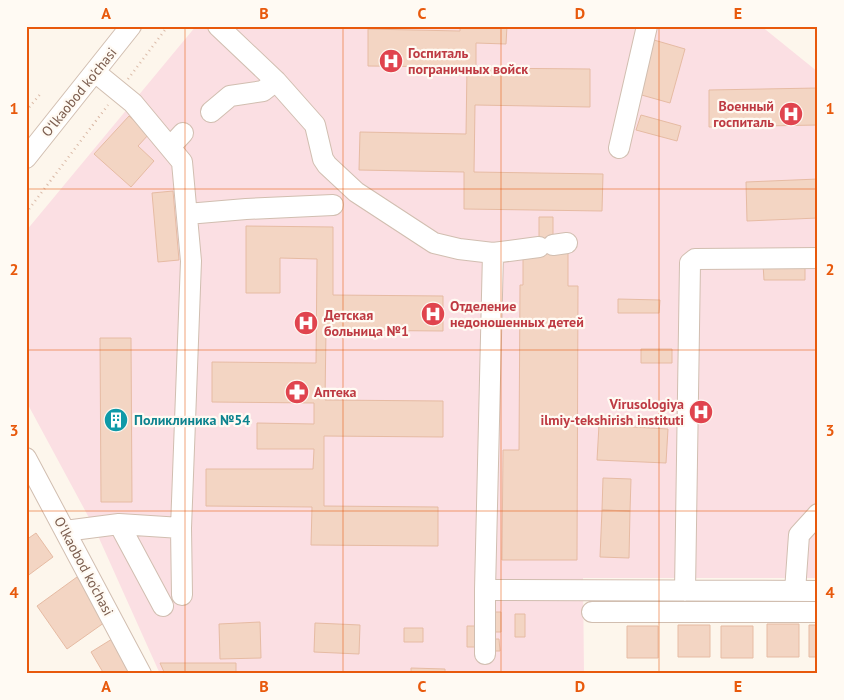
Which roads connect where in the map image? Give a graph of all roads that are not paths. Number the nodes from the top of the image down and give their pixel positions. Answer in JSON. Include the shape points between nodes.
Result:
{"nodes":[{"id":1,"x":131,"y":26,"type":"edge"},
{"id":2,"x":218,"y":26,"type":"edge"},
{"id":3,"x":646,"y":26,"type":"edge"},
{"id":4,"x":95,"y":72,"type":"junction"},
{"id":5,"x":276,"y":81,"type":"junction"},
{"id":6,"x":211,"y":112,"type":"dead end"},
{"id":7,"x":619,"y":148,"type":"dead end"},
{"id":8,"x":26,"y":158,"type":"edge"},
{"id":9,"x":333,"y":205,"type":"dead end"},
{"id":10,"x":187,"y":214,"type":"junction"},
{"id":11,"x":553,"y":245,"type":"dead end"},
{"id":12,"x":493,"y":253,"type":"junction"},
{"id":13,"x":818,"y":258,"type":"edge"},
{"id":14,"x":26,"y":458,"type":"edge"},
{"id":15,"x":32,"y":482,"type":"edge"},
{"id":16,"x":818,"y":514,"type":"edge"},
{"id":17,"x":118,"y":524,"type":"junction"},
{"id":18,"x":181,"y":528,"type":"junction"},
{"id":19,"x":65,"y":532,"type":"junction"},
{"id":20,"x":485,"y":590,"type":"junction"},
{"id":21,"x":685,"y":591,"type":"junction"},
{"id":22,"x":795,"y":591,"type":"junction"},
{"id":23,"x":818,"y":591,"type":"edge"},
{"id":24,"x":182,"y":595,"type":"dead end"},
{"id":25,"x":164,"y":606,"type":"dead end"},
{"id":26,"x":592,"y":612,"type":"dead end"},
{"id":27,"x":818,"y":612,"type":"edge"},
{"id":28,"x":485,"y":654,"type":"dead end"},
{"id":29,"x":141,"y":674,"type":"edge"}],
"edges":[{"from":1,"to":4,"type":"street","name":"Oʻlkaobod ko'chasi"},
{"from":2,"to":5,"type":"street"},
{"from":3,"to":7,"type":"street"},
{"from":4,"to":8,"type":"street","name":"Oʻlkaobod ko'chasi"},
{"from":4,"to":10,"type":"street","via":[[177,140]]},
{"from":5,"to":6,"type":"street","via":[[263,91],[230,96]]},
{"from":5,"to":12,"type":"street","via":[[315,125],[323,160],[356,192],[434,243]]},
{"from":9,"to":10,"type":"street"},
{"from":10,"to":18,"type":"street","via":[[191,261]]},
{"from":11,"to":12,"type":"street"},
{"from":12,"to":20,"type":"street"},
{"from":13,"to":21,"type":"street","via":[[695,259],[690,263]]},
{"from":14,"to":15,"type":"street","name":"Oʻlkaobod ko'chasi"},
{"from":15,"to":19,"type":"street","name":"Oʻlkaobod ko'chasi"},
{"from":16,"to":22,"type":"street","via":[[799,535]]},
{"from":17,"to":18,"type":"street"},
{"from":17,"to":19,"type":"street"},
{"from":17,"to":25,"type":"street"},
{"from":18,"to":24,"type":"street"},
{"from":19,"to":29,"type":"street","name":"Oʻlkaobod ko'chasi"},
{"from":20,"to":21,"type":"street"},
{"from":20,"to":28,"type":"street"},
{"from":21,"to":22,"type":"street"},
{"from":22,"to":23,"type":"street"},
{"from":26,"to":27,"type":"street"}]}
